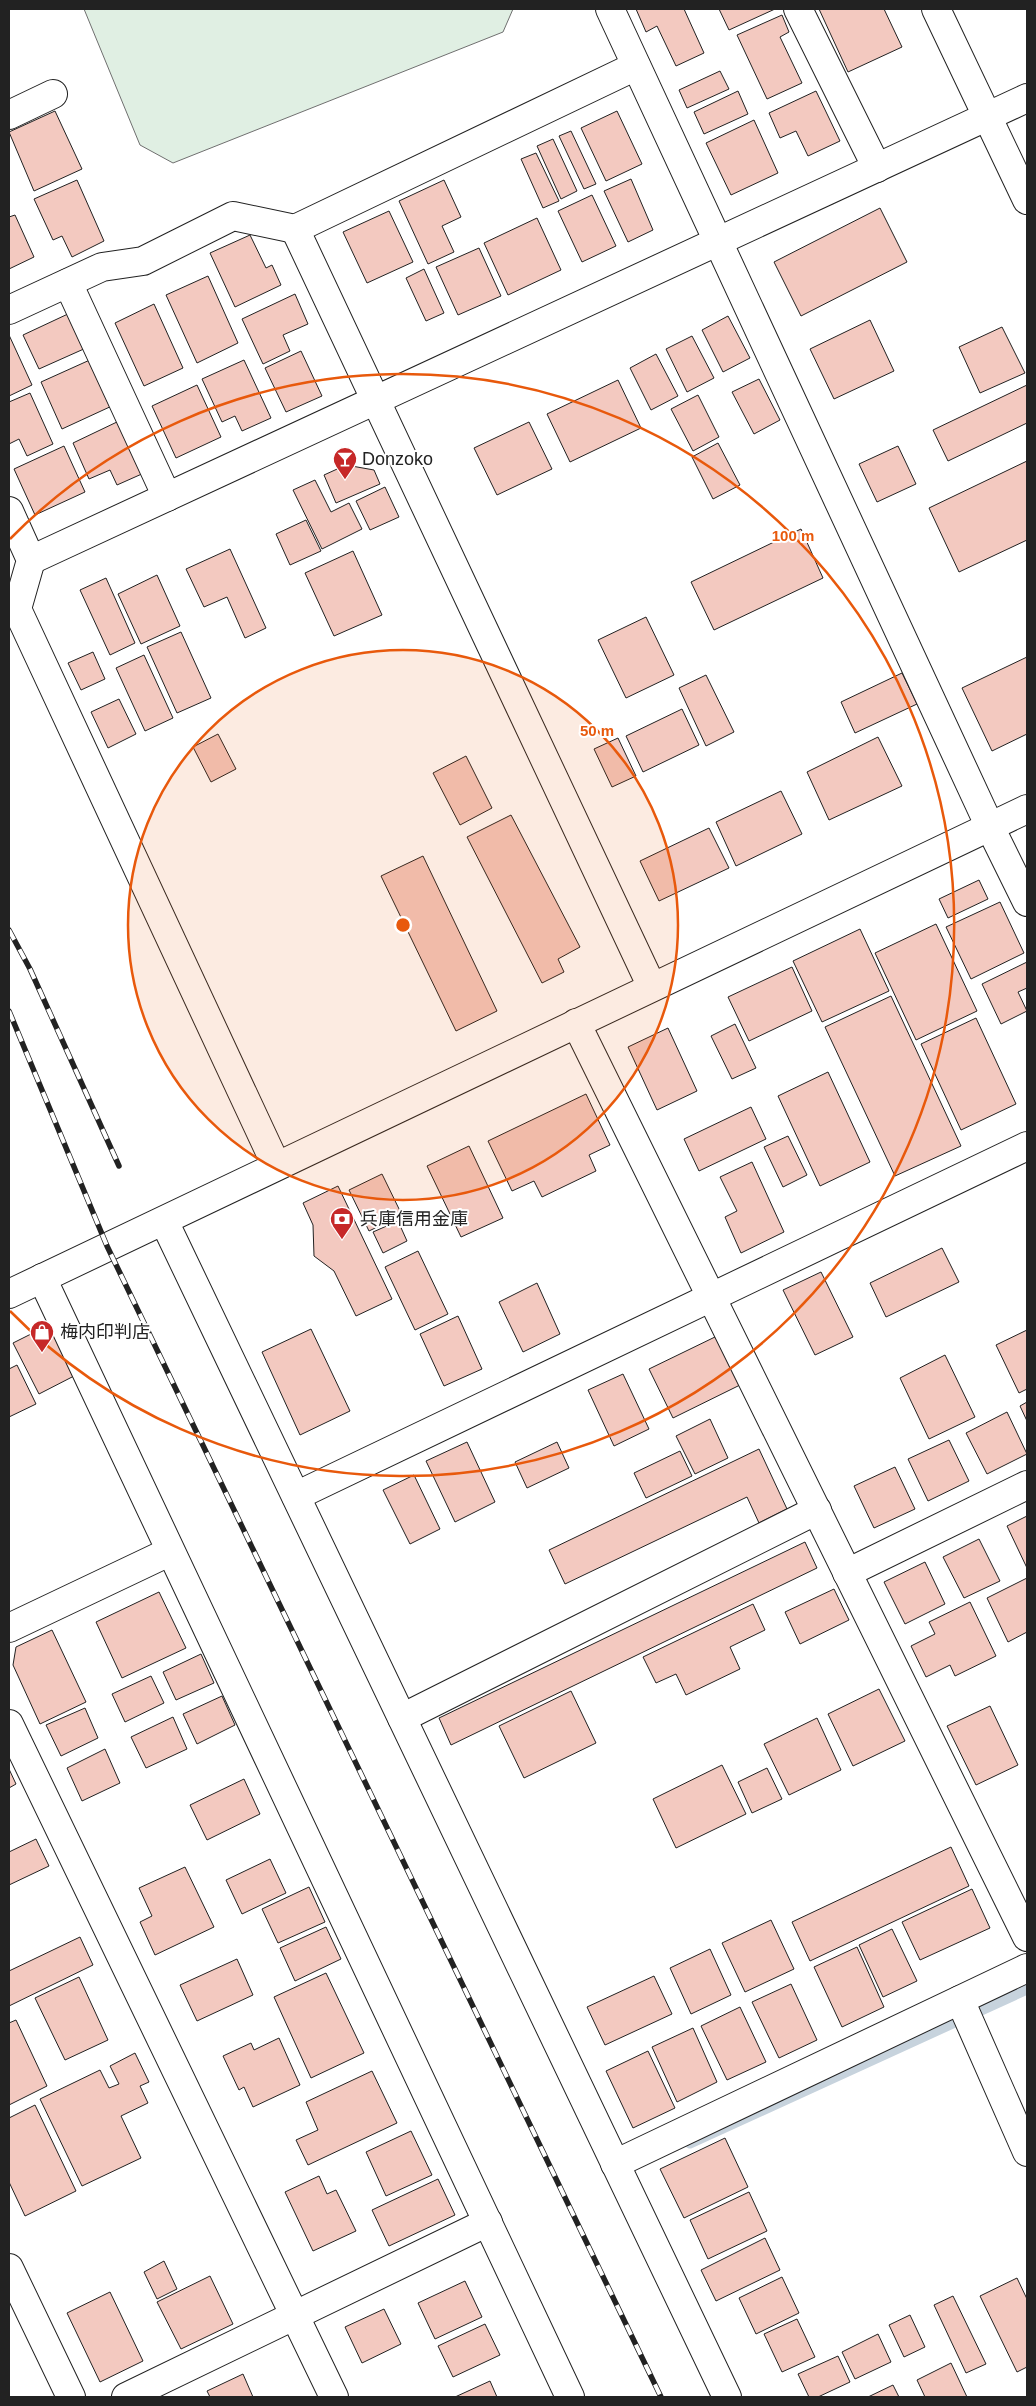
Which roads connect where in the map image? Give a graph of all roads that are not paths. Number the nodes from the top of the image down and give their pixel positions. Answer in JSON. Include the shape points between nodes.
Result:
{"nodes":[{"id":1,"x":610,"y":9,"type":"edge"},
{"id":2,"x":798,"y":9,"type":"edge"},
{"id":3,"x":936,"y":9,"type":"edge"},
{"id":4,"x":636,"y":66,"type":"junction"},
{"id":5,"x":53,"y":94,"type":"dead end"},
{"id":6,"x":1027,"y":98,"type":"edge"},
{"id":7,"x":9,"y":115,"type":"edge"},
{"id":8,"x":988,"y":117,"type":"junction"},
{"id":9,"x":877,"y":168,"type":"junction"},
{"id":10,"x":1027,"y":200,"type":"edge"},
{"id":11,"x":295,"y":229,"type":"junction"},
{"id":12,"x":717,"y":242,"type":"junction"},
{"id":13,"x":68,"y":283,"type":"junction"},
{"id":14,"x":9,"y":310,"type":"edge"},
{"id":15,"x":375,"y":400,"type":"junction"},
{"id":16,"x":167,"y":497,"type":"junction"},
{"id":17,"x":9,"y":512,"type":"edge"},
{"id":18,"x":30,"y":560,"type":"junction"},
{"id":19,"x":1027,"y":809,"type":"edge"},
{"id":20,"x":990,"y":826,"type":"junction"},
{"id":21,"x":1027,"y":902,"type":"edge"},
{"id":22,"x":652,"y":987,"type":"junction"},
{"id":23,"x":576,"y":1023,"type":"junction"},
{"id":24,"x":1027,"y":1146,"type":"edge"},
{"id":25,"x":276,"y":1165,"type":"junction"},
{"id":26,"x":164,"y":1221,"type":"junction"},
{"id":27,"x":42,"y":1278,"type":"junction"},
{"id":28,"x":10,"y":1291,"type":"edge"},
{"id":29,"x":711,"y":1296,"type":"junction"},
{"id":30,"x":1027,"y":1485,"type":"edge"},
{"id":31,"x":296,"y":1496,"type":"junction"},
{"id":32,"x":817,"y":1510,"type":"junction"},
{"id":33,"x":169,"y":1552,"type":"junction"},
{"id":34,"x":848,"y":1573,"type":"junction"},
{"id":35,"x":9,"y":1628,"type":"edge"},
{"id":36,"x":402,"y":1718,"type":"junction"},
{"id":37,"x":9,"y":1724,"type":"edge"},
{"id":38,"x":1027,"y":1937,"type":"edge"},
{"id":39,"x":1027,"y":1968,"type":"edge"},
{"id":40,"x":960,"y":2000,"type":"junction"},
{"id":41,"x":1027,"y":2152,"type":"edge"},
{"id":42,"x":615,"y":2164,"type":"junction"},
{"id":43,"x":488,"y":2222,"type":"junction"},
{"id":44,"x":9,"y":2268,"type":"edge"},
{"id":45,"x":294,"y":2314,"type":"junction"},
{"id":46,"x":71,"y":2397,"type":"edge"},
{"id":47,"x":126,"y":2397,"type":"edge"},
{"id":48,"x":334,"y":2397,"type":"edge"},
{"id":49,"x":570,"y":2397,"type":"edge"},
{"id":50,"x":727,"y":2397,"type":"edge"}],
"edges":[{"from":1,"to":4,"type":"main road"},
{"from":2,"to":9,"type":"main road"},
{"from":3,"to":8,"type":"main road"},
{"from":4,"to":11,"type":"main road"},
{"from":4,"to":12,"type":"main road"},
{"from":5,"to":7,"type":"main road"},
{"from":6,"to":8,"type":"main road"},
{"from":8,"to":9,"type":"main road"},
{"from":8,"to":10,"type":"main road"},
{"from":9,"to":12,"type":"main road"},
{"from":11,"to":13,"type":"main road","via":[[234,216],[143,262],[102,267]]},
{"from":11,"to":15,"type":"main road"},
{"from":12,"to":15,"type":"main road"},
{"from":12,"to":20,"type":"main road"},
{"from":13,"to":14,"type":"main road"},
{"from":13,"to":16,"type":"main road"},
{"from":15,"to":16,"type":"main road"},
{"from":15,"to":22,"type":"main road"},
{"from":16,"to":18,"type":"main road"},
{"from":17,"to":18,"type":"main road"},
{"from":18,"to":25,"type":"main road","via":[[17,609]]},
{"from":19,"to":20,"type":"main road"},
{"from":20,"to":21,"type":"main road"},
{"from":20,"to":22,"type":"main road"},
{"from":22,"to":23,"type":"main road"},
{"from":23,"to":25,"type":"main road"},
{"from":23,"to":29,"type":"main road"},
{"from":24,"to":29,"type":"main road"},
{"from":25,"to":26,"type":"main road"},
{"from":26,"to":27,"type":"main road"},
{"from":26,"to":31,"type":"main road"},
{"from":27,"to":28,"type":"main road"},
{"from":27,"to":33,"type":"main road"},
{"from":29,"to":31,"type":"main road"},
{"from":29,"to":32,"type":"main road"},
{"from":30,"to":34,"type":"main road"},
{"from":31,"to":36,"type":"main road"},
{"from":32,"to":34,"type":"main road"},
{"from":32,"to":36,"type":"main road"},
{"from":33,"to":35,"type":"main road"},
{"from":33,"to":43,"type":"main road"},
{"from":34,"to":38,"type":"main road"},
{"from":36,"to":42,"type":"main road"},
{"from":37,"to":45,"type":"main road"},
{"from":39,"to":40,"type":"main road"},
{"from":40,"to":41,"type":"main road"},
{"from":40,"to":42,"type":"main road"},
{"from":42,"to":50,"type":"main road"},
{"from":43,"to":45,"type":"main road"},
{"from":43,"to":49,"type":"main road"},
{"from":44,"to":46,"type":"main road"},
{"from":45,"to":47,"type":"main road"},
{"from":45,"to":48,"type":"main road"}]}
